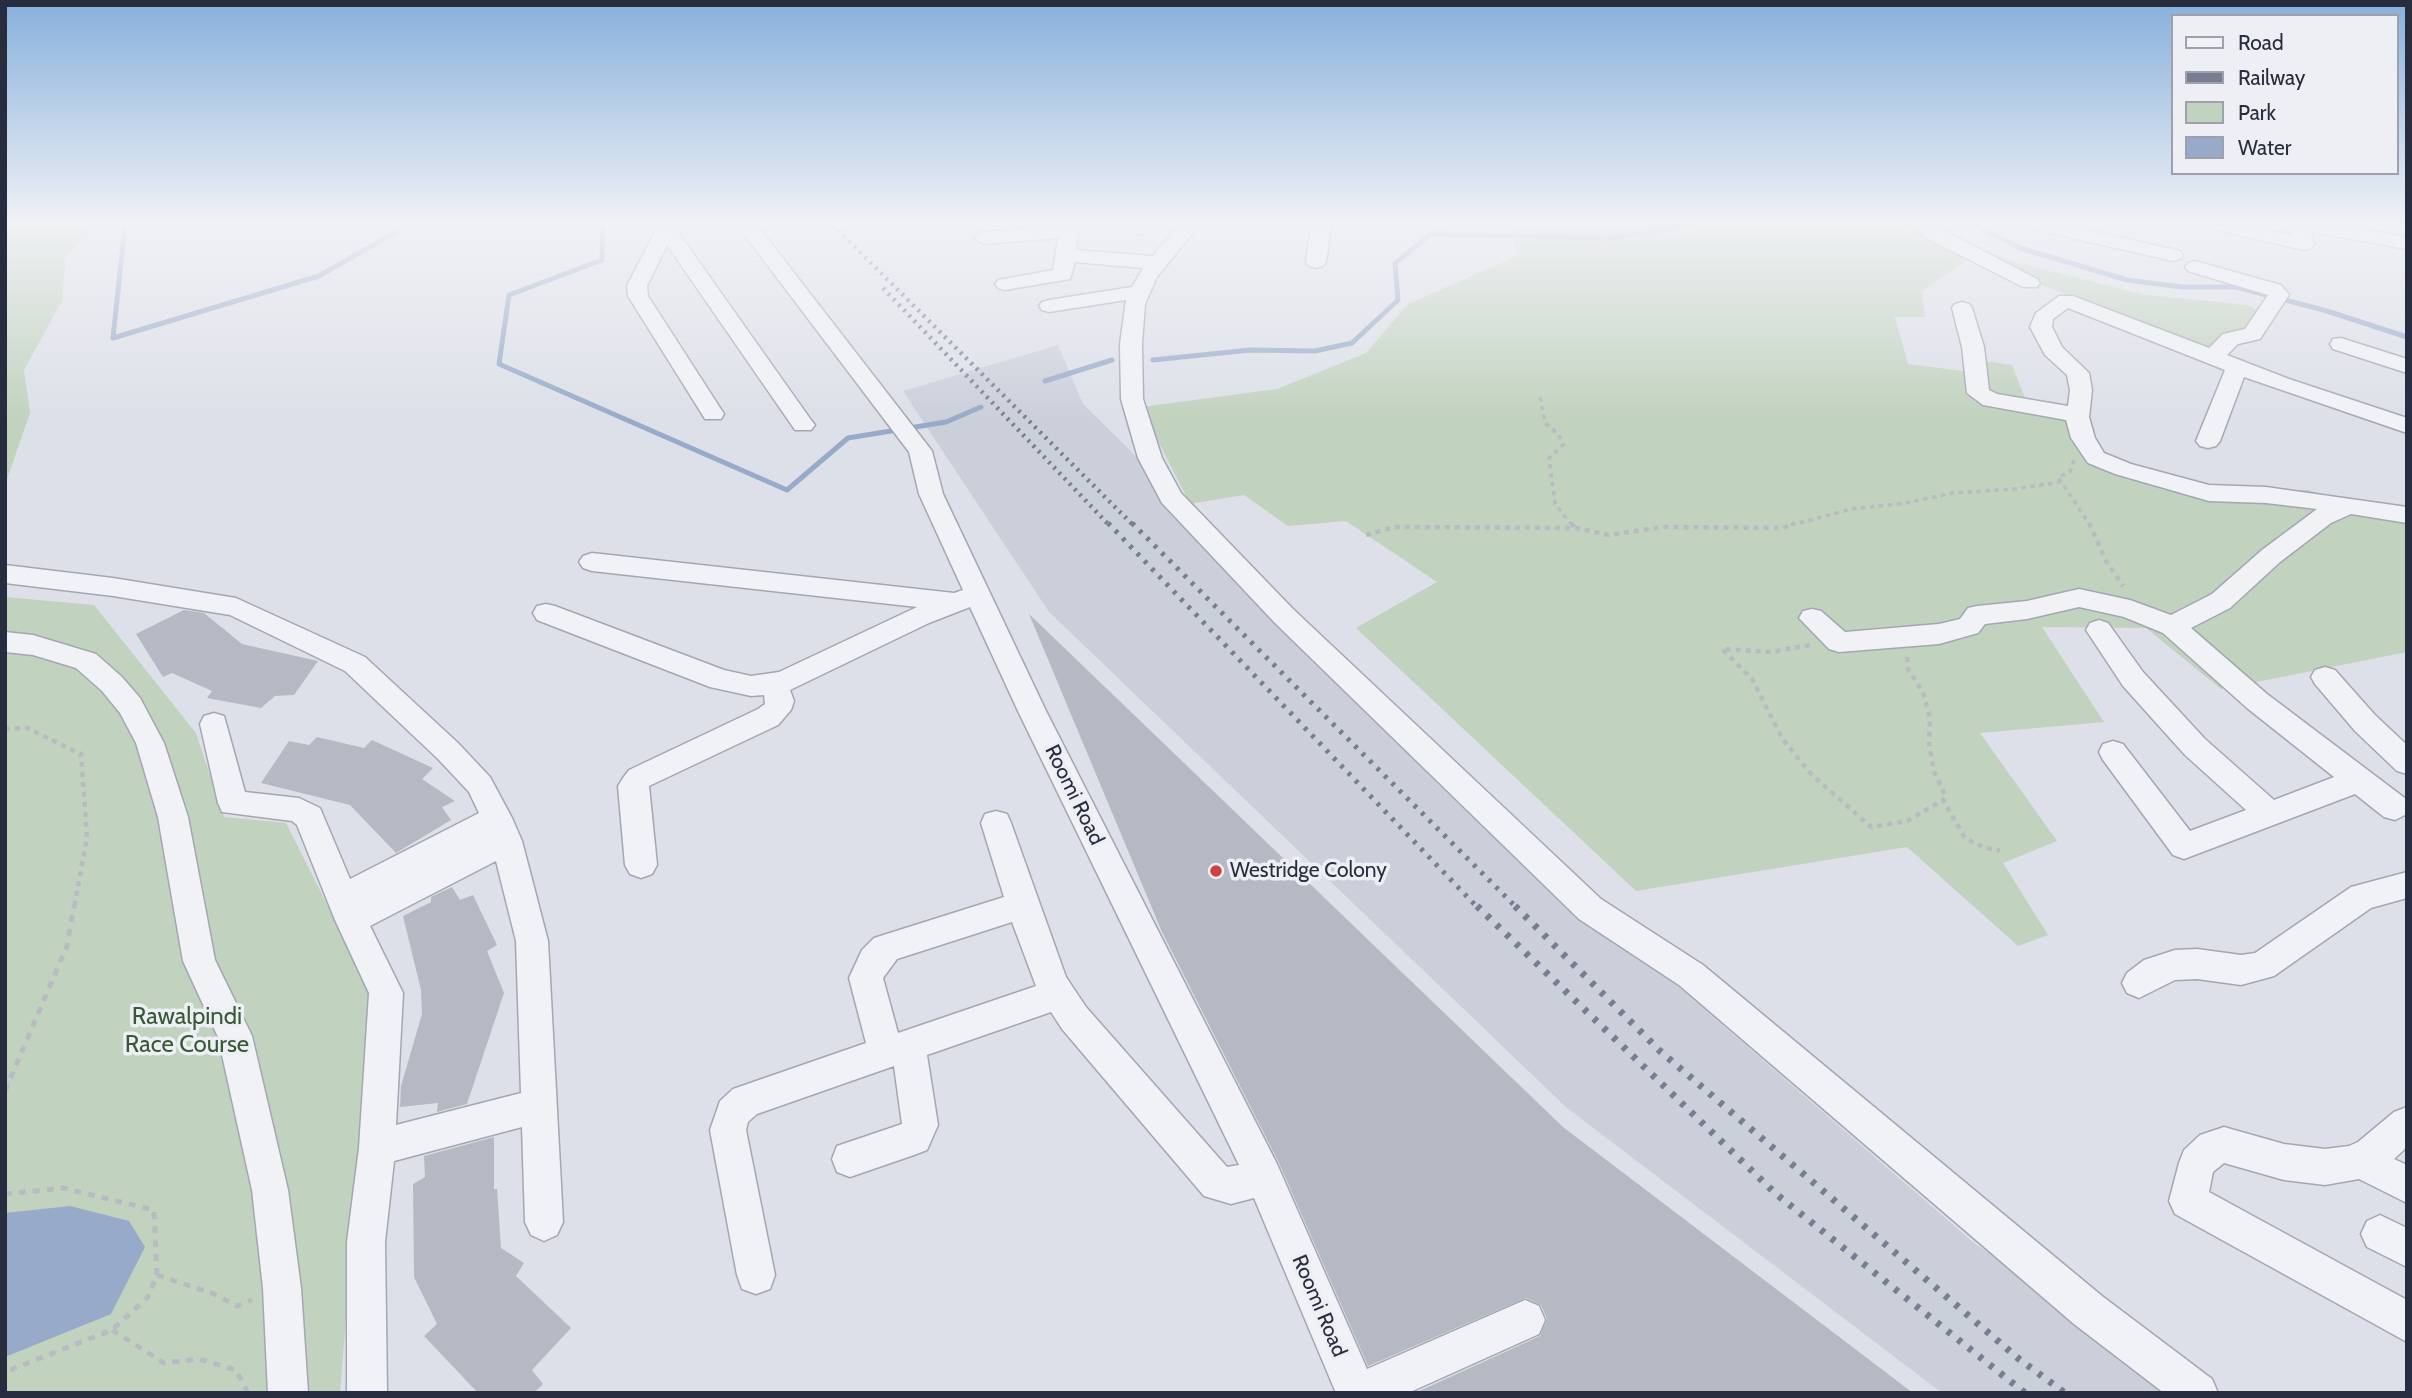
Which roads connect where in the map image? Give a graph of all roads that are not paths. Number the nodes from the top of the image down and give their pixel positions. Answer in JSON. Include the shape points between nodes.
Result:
{"nodes":[{"id":1,"x":637,"y":290,"type":"edge"},
{"id":2,"x":708,"y":290,"type":"edge"},
{"id":3,"x":797,"y":290,"type":"edge"},
{"id":4,"x":2274,"y":290,"type":"edge"},
{"id":5,"x":1140,"y":292,"type":"joint"},
{"id":6,"x":1049,"y":306,"type":"dead end"},
{"id":7,"x":1962,"y":308,"type":"dead end"},
{"id":8,"x":2341,"y":344,"type":"dead end"},
{"id":9,"x":2214,"y":356,"type":"junction"},
{"id":10,"x":2238,"y":366,"type":"junction"},
{"id":11,"x":2407,"y":366,"type":"edge"},
{"id":12,"x":713,"y":414,"type":"dead end"},
{"id":13,"x":2078,"y":417,"type":"junction"},
{"id":14,"x":803,"y":425,"type":"dead end"},
{"id":15,"x":2407,"y":426,"type":"edge"},
{"id":16,"x":2208,"y":441,"type":"dead end"},
{"id":17,"x":2348,"y":505,"type":"junction"},
{"id":18,"x":2407,"y":515,"type":"edge"},
{"id":19,"x":592,"y":562,"type":"dead end"},
{"id":20,"x":5,"y":574,"type":"edge"},
{"id":21,"x":967,"y":598,"type":"junction"},
{"id":22,"x":546,"y":613,"type":"dead end"},
{"id":23,"x":1812,"y":618,"type":"dead end"},
{"id":24,"x":2172,"y":626,"type":"junction"},
{"id":25,"x":2099,"y":630,"type":"dead end"},
{"id":26,"x":5,"y":642,"type":"edge"},
{"id":27,"x":2325,"y":677,"type":"dead end"},
{"id":28,"x":774,"y":683,"type":"junction"},
{"id":29,"x":214,"y":724,"type":"dead end"},
{"id":30,"x":2113,"y":751,"type":"dead end"},
{"id":31,"x":2407,"y":763,"type":"edge"},
{"id":32,"x":2359,"y":780,"type":"junction"},
{"id":33,"x":2403,"y":810,"type":"edge"},
{"id":34,"x":2270,"y":814,"type":"junction"},
{"id":35,"x":996,"y":823,"type":"dead end"},
{"id":36,"x":502,"y":830,"type":"junction"},
{"id":37,"x":641,"y":865,"type":"dead end"},
{"id":38,"x":2402,"y":892,"type":"edge"},
{"id":39,"x":1022,"y":905,"type":"junction"},
{"id":40,"x":347,"y":909,"type":"junction"},
{"id":41,"x":2139,"y":983,"type":"dead end"},
{"id":42,"x":1058,"y":994,"type":"junction"},
{"id":43,"x":897,"y":1049,"type":"junction"},
{"id":44,"x":537,"y":1106,"type":"junction"},
{"id":45,"x":2407,"y":1124,"type":"edge"},
{"id":46,"x":377,"y":1148,"type":"junction"},
{"id":47,"x":850,"y":1159,"type":"dead end"},
{"id":48,"x":2360,"y":1160,"type":"junction"},
{"id":49,"x":1264,"y":1177,"type":"junction"},
{"id":50,"x":2407,"y":1185,"type":"edge"},
{"id":51,"x":544,"y":1222,"type":"dead end"},
{"id":52,"x":757,"y":1275,"type":"dead end"},
{"id":53,"x":1525,"y":1320,"type":"dead end"},
{"id":54,"x":2407,"y":1322,"type":"edge"},
{"id":55,"x":288,"y":1393,"type":"edge"},
{"id":56,"x":367,"y":1393,"type":"edge"},
{"id":57,"x":1359,"y":1393,"type":"edge"},
{"id":58,"x":2197,"y":1393,"type":"edge"}],
"edges":[{"from":1,"to":12,"type":"street"},
{"from":2,"to":14,"type":"street"},
{"from":3,"to":21,"type":"street","name":"Roomi Road","via":[[920,451]]},
{"from":4,"to":9,"type":"street","via":[[2273,304],[2252,334],[2231,340]]},
{"from":5,"to":6,"type":"street"},
{"from":5,"to":58,"type":"street","via":[[1131,344],[1132,399],[1150,458],[1171,496],[1284,616],[1590,909],[1691,975],[2088,1310]]},
{"from":7,"to":13,"type":"street","via":[[1973,347],[1978,393],[1991,400]]},
{"from":8,"to":11,"type":"street"},
{"from":9,"to":10,"type":"street"},
{"from":9,"to":13,"type":"street","via":[[2062,300],[2043,317],[2041,327],[2053,350],[2078,373]]},
{"from":10,"to":15,"type":"street"},
{"from":10,"to":16,"type":"street"},
{"from":13,"to":17,"type":"street","via":[[2092,454],[2123,469],[2221,496],[2266,495]]},
{"from":17,"to":18,"type":"street"},
{"from":17,"to":24,"type":"street","via":[[2322,517],[2221,601]]},
{"from":19,"to":21,"type":"street"},
{"from":20,"to":36,"type":"street","via":[[236,607],[355,664],[480,785]]},
{"from":21,"to":28,"type":"street"},
{"from":21,"to":49,"type":"street","name":"Roomi Road","via":[[1032,710]]},
{"from":22,"to":28,"type":"street","via":[[720,680],[751,686]]},
{"from":23,"to":24,"type":"street","via":[[1839,642],[1939,634],[1969,626],[1977,615],[2079,598],[2130,609]]},
{"from":24,"to":32,"type":"street","via":[[2257,701]]},
{"from":25,"to":34,"type":"street","via":[[2133,679],[2178,729]]},
{"from":26,"to":55,"type":"street","via":[[86,661],[130,706],[150,743],[173,817],[199,961],[235,1036],[270,1190]]},
{"from":27,"to":31,"type":"street"},
{"from":28,"to":37,"type":"street","via":[[780,701],[777,710],[639,778],[633,786]]},
{"from":29,"to":40,"type":"street","via":[[231,800],[305,812]]},
{"from":30,"to":34,"type":"street","via":[[2184,846]]},
{"from":32,"to":33,"type":"street"},
{"from":32,"to":34,"type":"street"},
{"from":35,"to":39,"type":"street"},
{"from":36,"to":40,"type":"street"},
{"from":36,"to":44,"type":"street","via":[[532,941]]},
{"from":38,"to":41,"type":"street","via":[[2362,897],[2262,966],[2241,970],[2175,965],[2156,970]]},
{"from":39,"to":42,"type":"street"},
{"from":39,"to":43,"type":"street","via":[[886,948],[874,960],[866,978]]},
{"from":40,"to":46,"type":"street","via":[[386,993]]},
{"from":42,"to":43,"type":"street"},
{"from":42,"to":49,"type":"street","via":[[1217,1183],[1231,1186]]},
{"from":43,"to":47,"type":"street","via":[[919,1104],[920,1125],[914,1138]]},
{"from":43,"to":52,"type":"street","via":[[745,1101],[733,1113],[728,1130]]},
{"from":44,"to":46,"type":"street"},
{"from":44,"to":51,"type":"street"},
{"from":45,"to":48,"type":"street"},
{"from":46,"to":56,"type":"street","via":[[366,1242]]},
{"from":48,"to":50,"type":"street"},
{"from":48,"to":54,"type":"street","via":[[2325,1167],[2284,1162],[2224,1145],[2213,1147],[2197,1163],[2188,1202]]},
{"from":49,"to":57,"type":"street","name":"Roomi Road"},
{"from":53,"to":57,"type":"street"}]}
